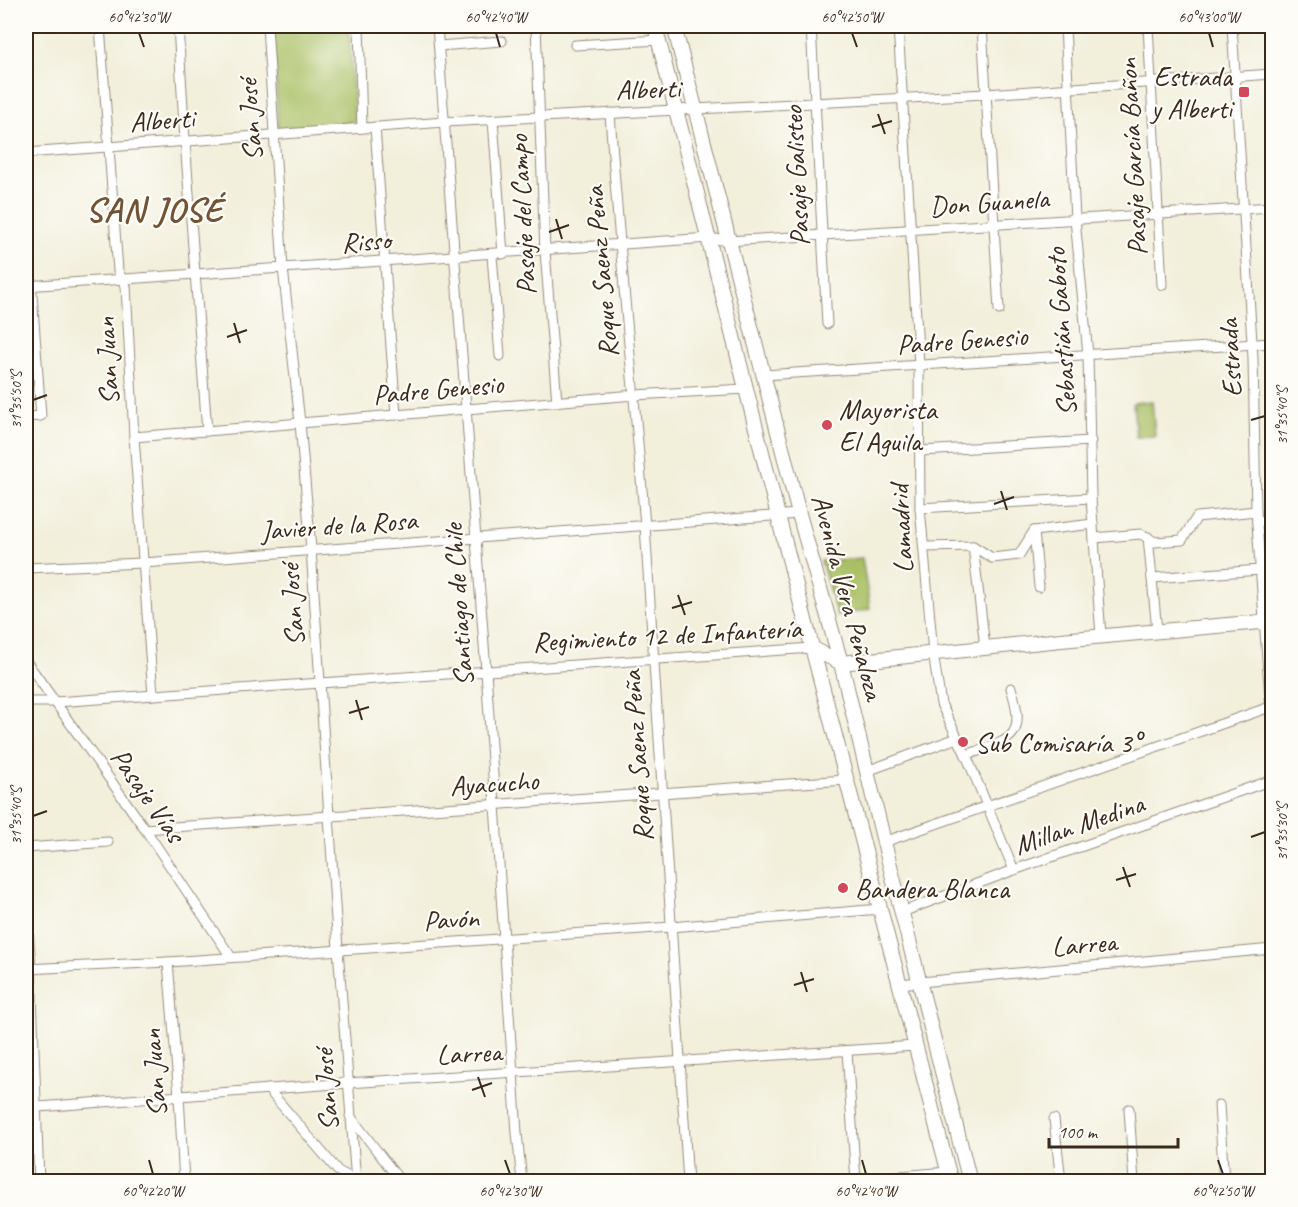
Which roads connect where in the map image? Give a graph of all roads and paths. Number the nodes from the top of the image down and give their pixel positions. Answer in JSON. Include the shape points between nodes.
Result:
{"nodes":[{"id":1,"x":100,"y":26,"type":"edge"},
{"id":2,"x":178,"y":26,"type":"edge"},
{"id":3,"x":267,"y":26,"type":"edge"},
{"id":4,"x":359,"y":26,"type":"edge"},
{"id":5,"x":437,"y":26,"type":"edge"},
{"id":6,"x":536,"y":26,"type":"edge"},
{"id":7,"x":655,"y":26,"type":"edge"},
{"id":8,"x":674,"y":26,"type":"edge"},
{"id":9,"x":811,"y":26,"type":"edge"},
{"id":10,"x":898,"y":26,"type":"edge"},
{"id":11,"x":982,"y":26,"type":"edge"},
{"id":12,"x":1065,"y":26,"type":"edge"},
{"id":13,"x":1148,"y":26,"type":"edge"},
{"id":14,"x":1232,"y":26,"type":"edge"},
{"id":15,"x":659,"y":40,"type":"junction"},
{"id":16,"x":502,"y":41,"type":"dead end"},
{"id":17,"x":439,"y":45,"type":"junction"},
{"id":18,"x":575,"y":45,"type":"dead end"},
{"id":19,"x":1272,"y":74,"type":"edge"},
{"id":20,"x":1234,"y":76,"type":"junction"},
{"id":21,"x":1150,"y":83,"type":"junction"},
{"id":22,"x":1067,"y":88,"type":"junction"},
{"id":23,"x":986,"y":94,"type":"junction"},
{"id":24,"x":903,"y":99,"type":"junction"},
{"id":25,"x":815,"y":104,"type":"junction"},
{"id":26,"x":677,"y":109,"type":"junction"},
{"id":27,"x":696,"y":110,"type":"junction"},
{"id":28,"x":609,"y":113,"type":"junction"},
{"id":29,"x":539,"y":117,"type":"junction"},
{"id":30,"x":493,"y":120,"type":"junction"},
{"id":31,"x":445,"y":122,"type":"junction"},
{"id":32,"x":375,"y":127,"type":"junction"},
{"id":33,"x":362,"y":128,"type":"junction"},
{"id":34,"x":273,"y":135,"type":"junction"},
{"id":35,"x":185,"y":141,"type":"junction"},
{"id":36,"x":109,"y":146,"type":"junction"},
{"id":37,"x":26,"y":153,"type":"edge"},
{"id":38,"x":1272,"y":207,"type":"edge"},
{"id":39,"x":1243,"y":209,"type":"junction"},
{"id":40,"x":26,"y":213,"type":"edge"},
{"id":41,"x":1158,"y":214,"type":"junction"},
{"id":42,"x":1075,"y":219,"type":"junction"},
{"id":43,"x":994,"y":225,"type":"junction"},
{"id":44,"x":911,"y":230,"type":"junction"},
{"id":45,"x":822,"y":235,"type":"junction"},
{"id":46,"x":709,"y":238,"type":"junction"},
{"id":47,"x":728,"y":241,"type":"junction"},
{"id":48,"x":619,"y":245,"type":"junction"},
{"id":49,"x":545,"y":251,"type":"junction"},
{"id":50,"x":503,"y":254,"type":"junction"},
{"id":51,"x":492,"y":255,"type":"junction"},
{"id":52,"x":455,"y":258,"type":"junction"},
{"id":53,"x":384,"y":262,"type":"junction"},
{"id":54,"x":283,"y":268,"type":"junction"},
{"id":55,"x":195,"y":275,"type":"junction"},
{"id":56,"x":122,"y":279,"type":"junction"},
{"id":57,"x":1162,"y":285,"type":"dead end"},
{"id":58,"x":28,"y":286,"type":"edge"},
{"id":59,"x":999,"y":310,"type":"dead end"},
{"id":60,"x":827,"y":324,"type":"dead end"},
{"id":61,"x":1272,"y":344,"type":"edge"},
{"id":62,"x":1253,"y":345,"type":"junction"},
{"id":63,"x":1088,"y":355,"type":"junction"},
{"id":64,"x":500,"y":356,"type":"dead end"},
{"id":65,"x":919,"y":365,"type":"junction"},
{"id":66,"x":763,"y":375,"type":"junction"},
{"id":67,"x":746,"y":388,"type":"junction"},
{"id":68,"x":634,"y":395,"type":"junction"},
{"id":69,"x":557,"y":402,"type":"junction"},
{"id":70,"x":466,"y":409,"type":"junction"},
{"id":71,"x":396,"y":415,"type":"junction"},
{"id":72,"x":26,"y":417,"type":"edge"},
{"id":73,"x":300,"y":423,"type":"junction"},
{"id":74,"x":207,"y":431,"type":"junction"},
{"id":75,"x":134,"y":437,"type":"junction"},
{"id":76,"x":1091,"y":441,"type":"junction"},
{"id":77,"x":921,"y":451,"type":"junction"},
{"id":78,"x":1091,"y":498,"type":"junction"},
{"id":79,"x":920,"y":508,"type":"junction"},
{"id":80,"x":1256,"y":511,"type":"junction"},
{"id":81,"x":799,"y":514,"type":"junction"},
{"id":82,"x":778,"y":516,"type":"junction"},
{"id":83,"x":1272,"y":520,"type":"edge"},
{"id":84,"x":1257,"y":522,"type":"junction"},
{"id":85,"x":1093,"y":524,"type":"junction"},
{"id":86,"x":645,"y":526,"type":"junction"},
{"id":87,"x":1034,"y":531,"type":"junction"},
{"id":88,"x":1148,"y":537,"type":"junction"},
{"id":89,"x":476,"y":538,"type":"junction"},
{"id":90,"x":1094,"y":538,"type":"junction"},
{"id":91,"x":973,"y":546,"type":"junction"},
{"id":92,"x":924,"y":548,"type":"junction"},
{"id":93,"x":311,"y":549,"type":"junction"},
{"id":94,"x":143,"y":563,"type":"junction"},
{"id":95,"x":26,"y":568,"type":"edge"},
{"id":96,"x":1260,"y":570,"type":"junction"},
{"id":97,"x":1152,"y":578,"type":"junction"},
{"id":98,"x":1039,"y":586,"type":"dead end"},
{"id":99,"x":1268,"y":621,"type":"edge"},
{"id":100,"x":1157,"y":631,"type":"junction"},
{"id":101,"x":1101,"y":636,"type":"junction"},
{"id":102,"x":985,"y":647,"type":"junction"},
{"id":103,"x":812,"y":648,"type":"junction"},
{"id":104,"x":933,"y":653,"type":"junction"},
{"id":105,"x":26,"y":660,"type":"edge"},
{"id":106,"x":654,"y":660,"type":"junction"},
{"id":107,"x":841,"y":663,"type":"junction"},
{"id":108,"x":486,"y":671,"type":"junction"},
{"id":109,"x":1270,"y":675,"type":"edge"},
{"id":110,"x":320,"y":683,"type":"junction"},
{"id":111,"x":1011,"y":688,"type":"dead end"},
{"id":112,"x":153,"y":695,"type":"junction"},
{"id":113,"x":26,"y":702,"type":"edge"},
{"id":114,"x":56,"y":702,"type":"junction"},
{"id":115,"x":1270,"y":707,"type":"junction"},
{"id":116,"x":1272,"y":725,"type":"edge"},
{"id":117,"x":957,"y":738,"type":"junction"},
{"id":118,"x":966,"y":755,"type":"junction"},
{"id":119,"x":867,"y":771,"type":"junction"},
{"id":120,"x":846,"y":780,"type":"junction"},
{"id":121,"x":1272,"y":780,"type":"edge"},
{"id":122,"x":663,"y":794,"type":"junction"},
{"id":123,"x":495,"y":805,"type":"junction"},
{"id":124,"x":987,"y":805,"type":"junction"},
{"id":125,"x":330,"y":817,"type":"junction"},
{"id":126,"x":145,"y":829,"type":"junction"},
{"id":127,"x":108,"y":842,"type":"dead end"},
{"id":128,"x":884,"y":842,"type":"junction"},
{"id":129,"x":26,"y":848,"type":"edge"},
{"id":130,"x":1014,"y":870,"type":"junction"},
{"id":131,"x":26,"y":902,"type":"edge"},
{"id":132,"x":880,"y":909,"type":"junction"},
{"id":133,"x":902,"y":912,"type":"junction"},
{"id":134,"x":671,"y":927,"type":"junction"},
{"id":135,"x":504,"y":938,"type":"junction"},
{"id":136,"x":338,"y":949,"type":"junction"},
{"id":137,"x":1272,"y":949,"type":"edge"},
{"id":138,"x":231,"y":957,"type":"junction"},
{"id":139,"x":168,"y":962,"type":"junction"},
{"id":140,"x":28,"y":968,"type":"edge"},
{"id":141,"x":920,"y":983,"type":"junction"},
{"id":142,"x":899,"y":984,"type":"junction"},
{"id":143,"x":915,"y":1046,"type":"junction"},
{"id":144,"x":847,"y":1050,"type":"junction"},
{"id":145,"x":680,"y":1062,"type":"junction"},
{"id":146,"x":513,"y":1073,"type":"junction"},
{"id":147,"x":348,"y":1083,"type":"junction"},
{"id":148,"x":268,"y":1089,"type":"junction"},
{"id":149,"x":179,"y":1096,"type":"junction"},
{"id":150,"x":1219,"y":1105,"type":"dead end"},
{"id":151,"x":30,"y":1107,"type":"edge"},
{"id":152,"x":1129,"y":1109,"type":"dead end"},
{"id":153,"x":350,"y":1116,"type":"junction"},
{"id":154,"x":1054,"y":1119,"type":"dead end"},
{"id":155,"x":950,"y":1177,"type":"edge"},
{"id":156,"x":856,"y":1180,"type":"edge"},
{"id":157,"x":356,"y":1181,"type":"edge"},
{"id":158,"x":39,"y":1182,"type":"edge"},
{"id":159,"x":184,"y":1182,"type":"edge"},
{"id":160,"x":401,"y":1182,"type":"edge"},
{"id":161,"x":522,"y":1182,"type":"edge"},
{"id":162,"x":688,"y":1182,"type":"edge"},
{"id":163,"x":827,"y":1182,"type":"edge"},
{"id":164,"x":970,"y":1182,"type":"edge"},
{"id":165,"x":1061,"y":1182,"type":"edge"},
{"id":166,"x":1134,"y":1182,"type":"edge"},
{"id":167,"x":1224,"y":1182,"type":"edge"}],
"edges":[{"from":1,"to":36,"type":"street","name":"San Juan"},
{"from":2,"to":35,"type":"street"},
{"from":3,"to":34,"type":"street","name":"San José"},
{"from":4,"to":33,"type":"street"},
{"from":5,"to":17,"type":"street","name":"Santiago de Chile"},
{"from":6,"to":29,"type":"street","name":"Pasaje del Campo"},
{"from":7,"to":15,"type":"main road","name":"Avenida Vera Peñaloza"},
{"from":8,"to":27,"type":"main road","name":"Avenida Vera Peñaloza"},
{"from":9,"to":25,"type":"street","name":"Pasaje Galisteo"},
{"from":10,"to":24,"type":"street","name":"Lamadrid"},
{"from":11,"to":23,"type":"street"},
{"from":12,"to":22,"type":"street","name":"Sebastián Gaboto"},
{"from":13,"to":21,"type":"street","name":"Pasaje García Bañon"},
{"from":14,"to":20,"type":"street","name":"Estrada"},
{"from":15,"to":18,"type":"street"},
{"from":15,"to":26,"type":"main road","name":"Avenida Vera Peñaloza"},
{"from":16,"to":17,"type":"street"},
{"from":17,"to":31,"type":"street","name":"Santiago de Chile"},
{"from":19,"to":20,"type":"street","name":"Alberti"},
{"from":20,"to":21,"type":"street","name":"Alberti"},
{"from":20,"to":39,"type":"street","name":"Estrada"},
{"from":21,"to":22,"type":"street","name":"Alberti"},
{"from":21,"to":41,"type":"street","name":"Pasaje García Bañon"},
{"from":22,"to":23,"type":"street","name":"Alberti"},
{"from":22,"to":42,"type":"street","name":"Sebastián Gaboto"},
{"from":23,"to":24,"type":"street","name":"Alberti"},
{"from":23,"to":43,"type":"street"},
{"from":24,"to":25,"type":"street","name":"Alberti"},
{"from":24,"to":44,"type":"street","name":"Lamadrid"},
{"from":25,"to":27,"type":"street","name":"Alberti"},
{"from":25,"to":45,"type":"street","name":"Pasaje Galisteo"},
{"from":26,"to":27,"type":"street","name":"Alberti"},
{"from":26,"to":28,"type":"street","name":"Alberti"},
{"from":26,"to":46,"type":"main road","name":"Avenida Vera Peñaloza"},
{"from":27,"to":47,"type":"main road","name":"Avenida Vera Peñaloza"},
{"from":28,"to":29,"type":"street","name":"Alberti"},
{"from":28,"to":48,"type":"street","name":"Roque Saenz Peña"},
{"from":29,"to":30,"type":"street","name":"Alberti"},
{"from":29,"to":49,"type":"street","name":"Pasaje del Campo"},
{"from":30,"to":31,"type":"street","name":"Alberti"},
{"from":30,"to":50,"type":"street"},
{"from":31,"to":32,"type":"street","name":"Alberti"},
{"from":31,"to":52,"type":"street","name":"Santiago de Chile"},
{"from":32,"to":33,"type":"street","name":"Alberti"},
{"from":32,"to":53,"type":"street"},
{"from":33,"to":34,"type":"street","name":"Alberti"},
{"from":34,"to":35,"type":"street","name":"Alberti"},
{"from":34,"to":54,"type":"street","name":"San José"},
{"from":35,"to":36,"type":"street","name":"Alberti"},
{"from":35,"to":55,"type":"street"},
{"from":36,"to":37,"type":"street","name":"Alberti"},
{"from":36,"to":56,"type":"street","name":"San Juan","via":[[118,271]]},
{"from":38,"to":39,"type":"street","name":"Don Guanela"},
{"from":39,"to":41,"type":"street","name":"Don Guanela"},
{"from":39,"to":62,"type":"street","name":"Estrada"},
{"from":40,"to":58,"type":"street"},
{"from":41,"to":42,"type":"street","name":"Don Guanela"},
{"from":41,"to":57,"type":"street","name":"Pasaje García Bañon"},
{"from":42,"to":43,"type":"street","name":"Don Guanela"},
{"from":42,"to":63,"type":"street","name":"Sebastián Gaboto"},
{"from":43,"to":44,"type":"street","name":"Don Guanela"},
{"from":43,"to":59,"type":"street"},
{"from":44,"to":45,"type":"street","name":"Don Guanela"},
{"from":44,"to":65,"type":"street","name":"Lamadrid"},
{"from":45,"to":47,"type":"street","name":"Don Guanela"},
{"from":45,"to":60,"type":"street","name":"Pasaje Galisteo"},
{"from":46,"to":47,"type":"street","name":"Don Guanela"},
{"from":46,"to":48,"type":"street","name":"Risso"},
{"from":46,"to":67,"type":"main road","name":"Avenida Vera Peñaloza"},
{"from":47,"to":66,"type":"main road","name":"Avenida Vera Peñaloza"},
{"from":48,"to":49,"type":"street","name":"Risso"},
{"from":48,"to":68,"type":"street","name":"Roque Saenz Peña"},
{"from":49,"to":50,"type":"street","name":"Risso"},
{"from":49,"to":69,"type":"street","name":"Pasaje del Campo"},
{"from":50,"to":51,"type":"street","name":"Risso"},
{"from":51,"to":52,"type":"street","name":"Risso"},
{"from":51,"to":64,"type":"street"},
{"from":52,"to":53,"type":"street","name":"Risso"},
{"from":52,"to":70,"type":"street","name":"Santiago de Chile"},
{"from":53,"to":54,"type":"street","name":"Risso"},
{"from":53,"to":71,"type":"street"},
{"from":54,"to":55,"type":"street","name":"Risso"},
{"from":54,"to":73,"type":"street","name":"San José"},
{"from":55,"to":56,"type":"street","name":"Risso"},
{"from":55,"to":74,"type":"street"},
{"from":56,"to":58,"type":"street","name":"Risso"},
{"from":56,"to":75,"type":"street","name":"San Juan","via":[[126,286]]},
{"from":58,"to":72,"type":"street","via":[[41,416]]},
{"from":61,"to":62,"type":"street","name":"Padre Genesio"},
{"from":62,"to":63,"type":"street","name":"Padre Genesio"},
{"from":62,"to":80,"type":"street","name":"Estrada"},
{"from":63,"to":65,"type":"street","name":"Padre Genesio"},
{"from":63,"to":76,"type":"street","name":"Sebastián Gaboto"},
{"from":65,"to":66,"type":"street","name":"Padre Genesio"},
{"from":65,"to":77,"type":"street","name":"Lamadrid"},
{"from":66,"to":81,"type":"main road","name":"Avenida Vera Peñaloza"},
{"from":67,"to":68,"type":"street","name":"Padre Genesio"},
{"from":67,"to":82,"type":"main road","name":"Avenida Vera Peñaloza"},
{"from":68,"to":69,"type":"street","name":"Padre Genesio"},
{"from":68,"to":86,"type":"street","name":"Roque Saenz Peña"},
{"from":69,"to":70,"type":"street","name":"Padre Genesio"},
{"from":70,"to":71,"type":"street","name":"Padre Genesio"},
{"from":70,"to":89,"type":"street","name":"Santiago de Chile"},
{"from":71,"to":73,"type":"street","name":"Padre Genesio"},
{"from":73,"to":74,"type":"street","name":"Padre Genesio"},
{"from":73,"to":93,"type":"street","name":"San José"},
{"from":74,"to":75,"type":"street","name":"Padre Genesio"},
{"from":75,"to":94,"type":"street","name":"San Juan"},
{"from":76,"to":77,"type":"street"},
{"from":76,"to":78,"type":"street","name":"Sebastián Gaboto"},
{"from":77,"to":79,"type":"street","name":"Lamadrid"},
{"from":78,"to":79,"type":"street"},
{"from":78,"to":85,"type":"street","name":"Sebastián Gaboto"},
{"from":79,"to":92,"type":"street","name":"Lamadrid"},
{"from":80,"to":84,"type":"street","name":"Estrada"},
{"from":80,"to":88,"type":"street","via":[[1197,517],[1182,540],[1155,542]]},
{"from":81,"to":82,"type":"street","name":"Javier de la Rosa"},
{"from":81,"to":107,"type":"main road","name":"Avenida Vera Peñaloza"},
{"from":82,"to":86,"type":"street","name":"Javier de la Rosa"},
{"from":82,"to":103,"type":"main road","name":"Avenida Vera Peñaloza"},
{"from":83,"to":84,"type":"street"},
{"from":84,"to":96,"type":"street","name":"Estrada"},
{"from":85,"to":87,"type":"street"},
{"from":85,"to":90,"type":"street","name":"Sebastián Gaboto"},
{"from":86,"to":89,"type":"street","name":"Javier de la Rosa"},
{"from":86,"to":106,"type":"street","name":"Roque Saenz Peña"},
{"from":87,"to":91,"type":"street","via":[[1019,555],[992,558]]},
{"from":87,"to":98,"type":"street"},
{"from":88,"to":90,"type":"street","via":[[1141,534]]},
{"from":88,"to":97,"type":"street"},
{"from":89,"to":93,"type":"street","name":"Javier de la Rosa"},
{"from":89,"to":108,"type":"street","name":"Santiago de Chile"},
{"from":90,"to":101,"type":"street","name":"Sebastián Gaboto"},
{"from":91,"to":92,"type":"street"},
{"from":91,"to":102,"type":"street"},
{"from":92,"to":104,"type":"street","name":"Lamadrid"},
{"from":93,"to":94,"type":"street","name":"Javier de la Rosa"},
{"from":93,"to":110,"type":"street","name":"San José"},
{"from":94,"to":95,"type":"street","name":"Javier de la Rosa"},
{"from":94,"to":112,"type":"street","name":"San Juan"},
{"from":96,"to":97,"type":"street"},
{"from":96,"to":99,"type":"street","name":"Estrada"},
{"from":97,"to":100,"type":"street"},
{"from":99,"to":100,"type":"main road","name":"Regimiento 12 de Infantería"},
{"from":99,"to":109,"type":"street","name":"Estrada"},
{"from":100,"to":101,"type":"main road","name":"Regimiento 12 de Infantería"},
{"from":101,"to":102,"type":"main road","name":"Regimiento 12 de Infantería"},
{"from":102,"to":104,"type":"main road","name":"Regimiento 12 de Infantería"},
{"from":103,"to":106,"type":"street","name":"Regimiento 12 de Infantería"},
{"from":103,"to":107,"type":"main road","name":"Regimiento 12 de Infantería"},
{"from":103,"to":120,"type":"main road","name":"Avenida Vera Peñaloza"},
{"from":104,"to":107,"type":"main road","name":"Regimiento 12 de Infantería"},
{"from":104,"to":117,"type":"street","name":"Lamadrid","via":[[941,704]]},
{"from":105,"to":114,"type":"street","name":"Pasaje Vías"},
{"from":106,"to":108,"type":"street","name":"Regimiento 12 de Infantería"},
{"from":106,"to":122,"type":"street","name":"Roque Saenz Peña"},
{"from":107,"to":119,"type":"main road","name":"Avenida Vera Peñaloza"},
{"from":108,"to":110,"type":"street","name":"Regimiento 12 de Infantería"},
{"from":108,"to":123,"type":"street","name":"Santiago de Chile"},
{"from":109,"to":115,"type":"street","name":"Estrada"},
{"from":110,"to":112,"type":"street","name":"Regimiento 12 de Infantería"},
{"from":110,"to":125,"type":"street","name":"San José"},
{"from":111,"to":118,"type":"street","via":[[1018,717],[1015,730],[1005,742]]},
{"from":112,"to":114,"type":"street","name":"Regimiento 12 de Infantería"},
{"from":113,"to":114,"type":"street","name":"Regimiento 12 de Infantería"},
{"from":114,"to":126,"type":"street","name":"Pasaje Vías"},
{"from":115,"to":116,"type":"street","name":"Estrada"},
{"from":115,"to":124,"type":"street"},
{"from":117,"to":118,"type":"street","name":"Lamadrid"},
{"from":117,"to":119,"type":"street"},
{"from":118,"to":124,"type":"street","name":"Lamadrid"},
{"from":119,"to":128,"type":"main road","name":"Avenida Vera Peñaloza"},
{"from":120,"to":122,"type":"street","name":"Ayacucho"},
{"from":120,"to":132,"type":"main road","name":"Avenida Vera Peñaloza"},
{"from":121,"to":130,"type":"street","name":"Millan Medina"},
{"from":122,"to":123,"type":"street","name":"Ayacucho"},
{"from":122,"to":134,"type":"street","name":"Roque Saenz Peña"},
{"from":123,"to":125,"type":"street","name":"Ayacucho"},
{"from":123,"to":135,"type":"street","name":"Santiago de Chile"},
{"from":124,"to":128,"type":"street"},
{"from":124,"to":130,"type":"street","name":"Lamadrid"},
{"from":125,"to":126,"type":"street","name":"Ayacucho"},
{"from":125,"to":136,"type":"street","name":"San José"},
{"from":126,"to":138,"type":"street","name":"Pasaje Vías"},
{"from":127,"to":129,"type":"street"},
{"from":128,"to":133,"type":"main road","name":"Avenida Vera Peñaloza"},
{"from":130,"to":133,"type":"street","name":"Millan Medina"},
{"from":131,"to":140,"type":"street"},
{"from":132,"to":134,"type":"street","name":"Pavón"},
{"from":132,"to":142,"type":"main road","name":"Avenida Vera Peñaloza"},
{"from":133,"to":141,"type":"main road","name":"Avenida Vera Peñaloza"},
{"from":134,"to":135,"type":"street","name":"Pavón"},
{"from":134,"to":145,"type":"street","name":"Roque Saenz Peña"},
{"from":135,"to":136,"type":"street","name":"Pavón"},
{"from":135,"to":146,"type":"street","name":"Santiago de Chile"},
{"from":136,"to":138,"type":"street","name":"Pavón"},
{"from":136,"to":147,"type":"street","name":"San José"},
{"from":137,"to":141,"type":"street","name":"Larrea"},
{"from":138,"to":139,"type":"street","name":"Pavón"},
{"from":139,"to":140,"type":"street","name":"Pavón"},
{"from":139,"to":149,"type":"street","name":"San Juan"},
{"from":140,"to":151,"type":"street"},
{"from":141,"to":142,"type":"street","name":"Larrea"},
{"from":141,"to":164,"type":"main road","name":"Avenida Vera Peñaloza"},
{"from":142,"to":143,"type":"main road","name":"Avenida Vera Peñaloza"},
{"from":143,"to":144,"type":"street","name":"Larrea"},
{"from":143,"to":155,"type":"main road","name":"Avenida Vera Peñaloza"},
{"from":144,"to":145,"type":"street","name":"Larrea"},
{"from":144,"to":156,"type":"street"},
{"from":145,"to":146,"type":"street","name":"Larrea"},
{"from":145,"to":162,"type":"street","name":"Roque Saenz Peña"},
{"from":146,"to":147,"type":"street","name":"Larrea"},
{"from":146,"to":161,"type":"street","name":"Santiago de Chile"},
{"from":147,"to":148,"type":"street","name":"Larrea"},
{"from":147,"to":153,"type":"street","name":"San José"},
{"from":148,"to":149,"type":"street","name":"Larrea"},
{"from":148,"to":157,"type":"street","via":[[338,1171]]},
{"from":149,"to":151,"type":"street","name":"Larrea"},
{"from":149,"to":159,"type":"street","name":"San Juan"},
{"from":150,"to":167,"type":"street"},
{"from":151,"to":158,"type":"street"},
{"from":152,"to":166,"type":"street"},
{"from":153,"to":157,"type":"street","name":"San José"},
{"from":153,"to":160,"type":"street"},
{"from":154,"to":165,"type":"street"},
{"from":155,"to":156,"type":"street"},
{"from":156,"to":163,"type":"street"}]}
